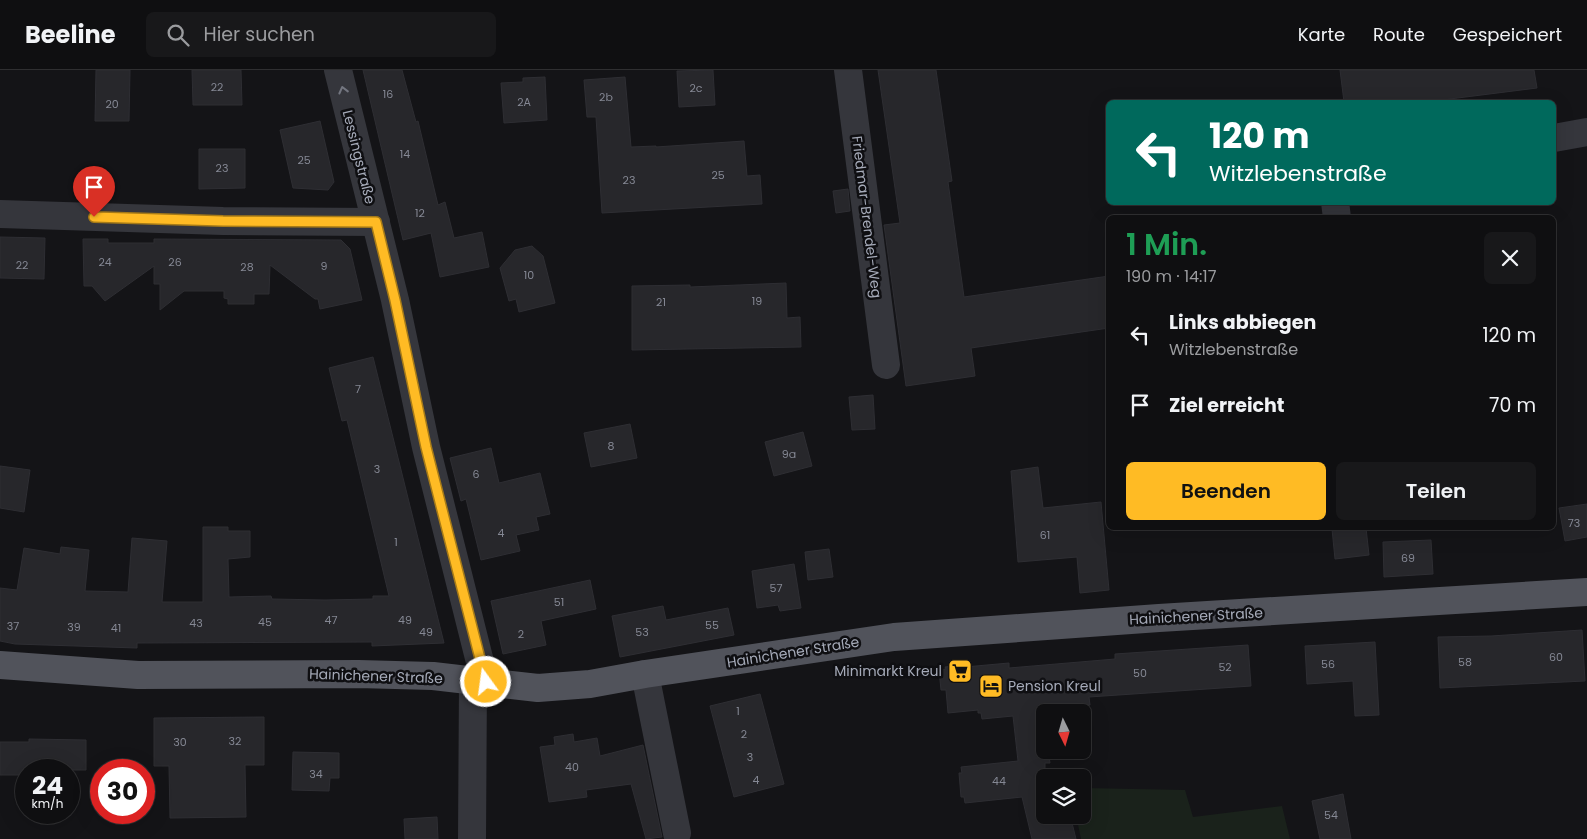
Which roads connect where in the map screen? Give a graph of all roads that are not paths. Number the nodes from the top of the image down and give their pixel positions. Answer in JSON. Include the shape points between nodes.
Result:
{"nodes":[{"id":1,"x":338,"y":70,"type":"edge"},
{"id":2,"x":848,"y":70,"type":"edge"},
{"id":3,"x":1587,"y":132,"type":"edge"},
{"id":4,"x":1556,"y":138,"type":"edge"},
{"id":5,"x":0,"y":214,"type":"edge"},
{"id":6,"x":376,"y":222,"type":"junction"},
{"id":7,"x":886,"y":365,"type":"dead end"},
{"id":8,"x":1587,"y":592,"type":"edge"},
{"id":9,"x":0,"y":664,"type":"edge"},
{"id":10,"x":646,"y":674,"type":"junction"},
{"id":11,"x":479,"y":682,"type":"junction"},
{"id":12,"x":677,"y":833,"type":"dead end"},
{"id":13,"x":472,"y":839,"type":"edge"}],
"edges":[{"from":6,"to":1,"type":"street","name":"Lessingstraße","one_way":true},
{"from":2,"to":7,"type":"street","name":"Friedmar-Brendel-Weg"},
{"from":3,"to":4,"type":"street"},
{"from":5,"to":6,"type":"street"},
{"from":6,"to":11,"type":"street","name":"Lessingstraße"},
{"from":8,"to":10,"type":"main road","name":"Hainichener Straße","via":[[887,638]]},
{"from":9,"to":11,"type":"main road","name":"Hainichener Straße","via":[[138,675],[358,674],[433,676]]},
{"from":10,"to":11,"type":"main road","name":"Hainichener Straße","via":[[590,684],[538,688]]},
{"from":10,"to":12,"type":"street"},
{"from":11,"to":13,"type":"street","name":"Lessingstraße"}]}
